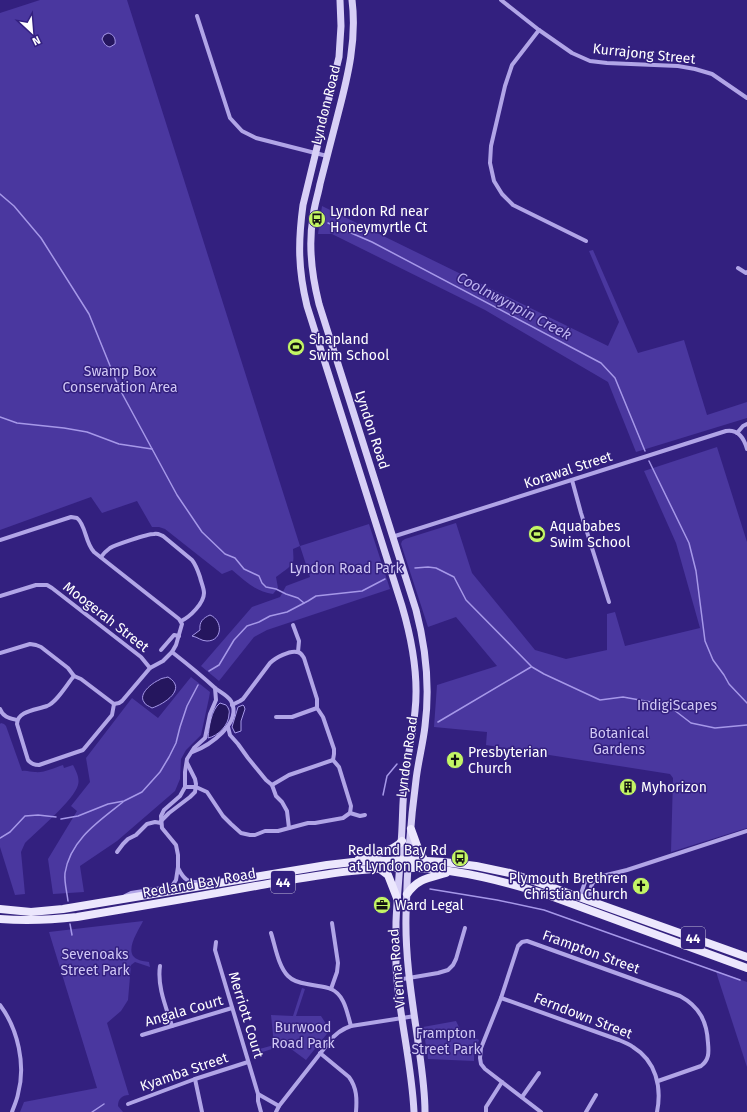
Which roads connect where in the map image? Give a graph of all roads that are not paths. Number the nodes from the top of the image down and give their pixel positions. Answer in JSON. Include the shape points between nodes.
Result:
{"nodes":[{"id":1,"x":340,"y":0,"type":"edge"},
{"id":2,"x":352,"y":0,"type":"edge"},
{"id":3,"x":501,"y":0,"type":"edge"},
{"id":4,"x":197,"y":16,"type":"dead end"},
{"id":5,"x":539,"y":30,"type":"junction"},
{"id":6,"x":747,"y":98,"type":"edge"},
{"id":7,"x":316,"y":153,"type":"junction"},
{"id":8,"x":327,"y":156,"type":"junction"},
{"id":9,"x":586,"y":241,"type":"dead end"},
{"id":10,"x":738,"y":268,"type":"dead end"},
{"id":11,"x":747,"y":273,"type":"edge"},
{"id":12,"x":747,"y":424,"type":"edge"},
{"id":13,"x":738,"y":433,"type":"junction"},
{"id":14,"x":747,"y":449,"type":"edge"},
{"id":15,"x":572,"y":480,"type":"junction"},
{"id":16,"x":392,"y":537,"type":"junction"},
{"id":17,"x":0,"y":540,"type":"edge"},
{"id":18,"x":381,"y":540,"type":"junction"},
{"id":19,"x":101,"y":557,"type":"junction"},
{"id":20,"x":0,"y":596,"type":"edge"},
{"id":21,"x":609,"y":602,"type":"dead end"},
{"id":22,"x":181,"y":621,"type":"junction"},
{"id":23,"x":293,"y":625,"type":"dead end"},
{"id":24,"x":179,"y":636,"type":"junction"},
{"id":25,"x":161,"y":650,"type":"dead end"},
{"id":26,"x":172,"y":652,"type":"junction"},
{"id":27,"x":298,"y":652,"type":"junction"},
{"id":28,"x":0,"y":653,"type":"edge"},
{"id":29,"x":150,"y":668,"type":"junction"},
{"id":30,"x":74,"y":676,"type":"junction"},
{"id":31,"x":215,"y":688,"type":"junction"},
{"id":32,"x":225,"y":695,"type":"junction"},
{"id":33,"x":216,"y":700,"type":"junction"},
{"id":34,"x":114,"y":704,"type":"junction"},
{"id":35,"x":232,"y":705,"type":"junction"},
{"id":36,"x":317,"y":708,"type":"junction"},
{"id":37,"x":0,"y":709,"type":"edge"},
{"id":38,"x":276,"y":717,"type":"dead end"},
{"id":39,"x":17,"y":720,"type":"junction"},
{"id":40,"x":228,"y":727,"type":"junction"},
{"id":41,"x":222,"y":734,"type":"junction"},
{"id":42,"x":230,"y":735,"type":"junction"},
{"id":43,"x":192,"y":752,"type":"junction"},
{"id":44,"x":333,"y":760,"type":"junction"},
{"id":45,"x":186,"y":762,"type":"junction"},
{"id":46,"x":272,"y":785,"type":"junction"},
{"id":47,"x":185,"y":787,"type":"junction"},
{"id":48,"x":196,"y":787,"type":"junction"},
{"id":49,"x":350,"y":813,"type":"junction"},
{"id":50,"x":365,"y":816,"type":"dead end"},
{"id":51,"x":161,"y":822,"type":"junction"},
{"id":52,"x":289,"y":828,"type":"junction"},
{"id":53,"x":411,"y":829,"type":"junction"},
{"id":54,"x":747,"y":831,"type":"edge"},
{"id":55,"x":402,"y":841,"type":"junction"},
{"id":56,"x":117,"y":852,"type":"dead end"},
{"id":57,"x":425,"y":860,"type":"junction"},
{"id":58,"x":353,"y":862,"type":"junction"},
{"id":59,"x":400,"y":864,"type":"junction"},
{"id":60,"x":409,"y":864,"type":"junction"},
{"id":61,"x":178,"y":868,"type":"junction"},
{"id":62,"x":380,"y":869,"type":"junction"},
{"id":63,"x":451,"y":872,"type":"junction"},
{"id":64,"x":258,"y":877,"type":"junction"},
{"id":65,"x":600,"y":877,"type":"junction"},
{"id":66,"x":408,"y":894,"type":"junction"},
{"id":67,"x":397,"y":898,"type":"junction"},
{"id":68,"x":585,"y":899,"type":"junction"},
{"id":69,"x":114,"y":901,"type":"junction"},
{"id":70,"x":581,"y":908,"type":"junction"},
{"id":71,"x":0,"y":909,"type":"edge"},
{"id":72,"x":0,"y":919,"type":"edge"},
{"id":73,"x":332,"y":923,"type":"dead end"},
{"id":74,"x":465,"y":928,"type":"dead end"},
{"id":75,"x":271,"y":933,"type":"dead end"},
{"id":76,"x":216,"y":942,"type":"dead end"},
{"id":77,"x":747,"y":958,"type":"edge"},
{"id":78,"x":160,"y":966,"type":"dead end"},
{"id":79,"x":747,"y":968,"type":"edge"},
{"id":80,"x":409,"y":978,"type":"junction"},
{"id":81,"x":397,"y":980,"type":"junction"},
{"id":82,"x":331,"y":989,"type":"junction"},
{"id":83,"x":501,"y":998,"type":"junction"},
{"id":84,"x":0,"y":1005,"type":"edge"},
{"id":85,"x":232,"y":1008,"type":"junction"},
{"id":86,"x":414,"y":1016,"type":"junction"},
{"id":87,"x":402,"y":1018,"type":"junction"},
{"id":88,"x":172,"y":1026,"type":"junction"},
{"id":89,"x":351,"y":1026,"type":"junction"},
{"id":90,"x":142,"y":1035,"type":"dead end"},
{"id":91,"x":320,"y":1053,"type":"junction"},
{"id":92,"x":248,"y":1062,"type":"junction"},
{"id":93,"x":539,"y":1073,"type":"dead end"},
{"id":94,"x":195,"y":1079,"type":"junction"},
{"id":95,"x":658,"y":1081,"type":"junction"},
{"id":96,"x":502,"y":1082,"type":"junction"},
{"id":97,"x":258,"y":1094,"type":"junction"},
{"id":98,"x":596,"y":1095,"type":"dead end"},
{"id":99,"x":522,"y":1097,"type":"junction"},
{"id":100,"x":128,"y":1104,"type":"dead end"},
{"id":101,"x":279,"y":1106,"type":"junction"},
{"id":102,"x":12,"y":1112,"type":"edge"},
{"id":103,"x":202,"y":1112,"type":"edge"},
{"id":104,"x":261,"y":1112,"type":"edge"},
{"id":105,"x":276,"y":1112,"type":"edge"},
{"id":106,"x":356,"y":1112,"type":"edge"},
{"id":107,"x":414,"y":1112,"type":"edge"},
{"id":108,"x":425,"y":1112,"type":"edge"},
{"id":109,"x":486,"y":1112,"type":"edge"},
{"id":110,"x":541,"y":1112,"type":"edge"},
{"id":111,"x":586,"y":1112,"type":"edge"},
{"id":112,"x":657,"y":1112,"type":"edge"}],
"edges":[{"from":1,"to":7,"type":"main road","name":"Lyndon Road","via":[[342,26],[339,57]]},
{"from":2,"to":8,"type":"main road","name":"Lyndon Road","via":[[353,35],[349,67]]},
{"from":3,"to":5,"type":"street","name":"Kurrajong Street"},
{"from":4,"to":7,"type":"street","via":[[230,118],[242,131],[256,138]]},
{"from":5,"to":6,"type":"street","name":"Kurrajong Street","via":[[572,53],[590,61],[695,69],[712,74]]},
{"from":5,"to":9,"type":"street","via":[[512,65],[504,86],[490,146],[494,181],[513,205]]},
{"from":7,"to":8,"type":"street"},
{"from":7,"to":18,"type":"main road","name":"Lyndon Road","via":[[299,230],[302,286]]},
{"from":8,"to":16,"type":"main road","name":"Lyndon Road","via":[[312,218],[311,245],[315,288]]},
{"from":10,"to":11,"type":"street"},
{"from":12,"to":13,"type":"street"},
{"from":13,"to":14,"type":"street"},
{"from":13,"to":15,"type":"street","name":"Korawal Street","via":[[726,430]]},
{"from":15,"to":16,"type":"street","name":"Korawal Street"},
{"from":15,"to":21,"type":"street"},
{"from":16,"to":18,"type":"main road"},
{"from":16,"to":53,"type":"main road","name":"Lyndon Road","via":[[419,622],[428,679],[426,726],[416,778]]},
{"from":17,"to":19,"type":"street","via":[[74,517],[80,520],[91,548]]},
{"from":18,"to":55,"type":"main road","name":"Lyndon Road","via":[[406,620],[416,685],[415,710],[404,783]]},
{"from":19,"to":22,"type":"street"},
{"from":19,"to":22,"type":"street","via":[[112,547],[147,535],[163,536],[192,560],[204,592],[202,601],[191,615]]},
{"from":20,"to":29,"type":"street","name":"Moogerah Street","via":[[36,585],[47,585],[141,657]]},
{"from":22,"to":24,"type":"street"},
{"from":23,"to":27,"type":"street","via":[[299,641]]},
{"from":24,"to":25,"type":"street","via":[[174,635]]},
{"from":24,"to":26,"type":"street"},
{"from":26,"to":29,"type":"street"},
{"from":26,"to":31,"type":"street"},
{"from":27,"to":35,"type":"street","via":[[274,659],[243,699]]},
{"from":27,"to":36,"type":"street","via":[[304,658],[318,699]]},
{"from":28,"to":30,"type":"street","via":[[24,645],[36,645],[68,668]]},
{"from":29,"to":34,"type":"street","via":[[122,701]]},
{"from":30,"to":34,"type":"street"},
{"from":30,"to":39,"type":"street","via":[[53,702],[21,714]]},
{"from":31,"to":32,"type":"street"},
{"from":31,"to":33,"type":"street"},
{"from":32,"to":33,"type":"street"},
{"from":32,"to":35,"type":"street"},
{"from":33,"to":43,"type":"street","via":[[205,738]]},
{"from":34,"to":39,"type":"street","via":[[112,714],[83,750],[39,765],[28,760]]},
{"from":35,"to":40,"type":"street","via":[[233,713]]},
{"from":36,"to":38,"type":"street","via":[[292,717]]},
{"from":36,"to":44,"type":"street","via":[[323,717],[334,749]]},
{"from":37,"to":39,"type":"street","via":[[3,715]]},
{"from":40,"to":41,"type":"street"},
{"from":40,"to":42,"type":"street"},
{"from":41,"to":42,"type":"street"},
{"from":41,"to":43,"type":"street"},
{"from":42,"to":46,"type":"street"},
{"from":43,"to":45,"type":"street"},
{"from":44,"to":46,"type":"street","via":[[289,775]]},
{"from":44,"to":49,"type":"street","via":[[347,793],[351,806]]},
{"from":45,"to":47,"type":"street"},
{"from":45,"to":48,"type":"street","via":[[195,779]]},
{"from":46,"to":52,"type":"street","via":[[276,796],[287,811]]},
{"from":47,"to":48,"type":"street"},
{"from":47,"to":51,"type":"street","via":[[180,796],[162,813]]},
{"from":48,"to":51,"type":"street","via":[[195,792]]},
{"from":48,"to":52,"type":"street","via":[[207,792],[223,816],[241,833],[255,835]]},
{"from":49,"to":50,"type":"street"},
{"from":49,"to":52,"type":"street","via":[[339,820]]},
{"from":51,"to":56,"type":"street","via":[[147,824]]},
{"from":51,"to":61,"type":"street","via":[[162,828],[178,850]]},
{"from":53,"to":57,"type":"main road"},
{"from":53,"to":60,"type":"main road","name":"Lyndon Road"},
{"from":54,"to":65,"type":"street"},
{"from":55,"to":58,"type":"main road","via":[[393,848]]},
{"from":55,"to":59,"type":"main road","name":"Lyndon Road"},
{"from":57,"to":60,"type":"main road","name":"Redland Bay Road","number":"44"},
{"from":57,"to":68,"type":"main road","name":"Redland Bay Road","number":"44","via":[[510,873]]},
{"from":58,"to":59,"type":"main road","name":"Redland Bay Road","number":"44"},
{"from":58,"to":64,"type":"main road","name":"Redland Bay Road","number":"44"},
{"from":59,"to":60,"type":"main road","name":"Redland Bay Road","number":"44"},
{"from":59,"to":62,"type":"main road","name":"Redland Bay Road","number":"44"},
{"from":59,"to":67,"type":"main road","name":"Vienna Road"},
{"from":60,"to":63,"type":"main road","name":"Redland Bay Road","number":"44"},
{"from":60,"to":66,"type":"main road","name":"Vienna Road"},
{"from":61,"to":64,"type":"street","via":[[190,882],[238,876]]},
{"from":61,"to":69,"type":"street","via":[[172,886],[131,893]]},
{"from":62,"to":67,"type":"main road","via":[[388,875]]},
{"from":62,"to":72,"type":"main road","name":"Redland Bay Road","number":"44","via":[[320,875],[77,917]]},
{"from":63,"to":66,"type":"main road","via":[[419,882],[412,886]]},
{"from":63,"to":70,"type":"main road","name":"Redland Bay Road","number":"44","via":[[516,885]]},
{"from":64,"to":69,"type":"main road","name":"Redland Bay Road","number":"44"},
{"from":65,"to":68,"type":"street","via":[[591,884]]},
{"from":65,"to":68,"type":"street","via":[[585,882]]},
{"from":66,"to":80,"type":"main road","name":"Vienna Road","via":[[406,933]]},
{"from":67,"to":81,"type":"main road","name":"Vienna Road"},
{"from":68,"to":70,"type":"main road"},
{"from":68,"to":77,"type":"main road","name":"Redland Bay Road","number":"44"},
{"from":69,"to":71,"type":"main road","name":"Redland Bay Road","number":"44","via":[[31,912]]},
{"from":70,"to":79,"type":"main road","name":"Redland Bay Road","number":"44"},
{"from":73,"to":82,"type":"street","via":[[338,963]]},
{"from":74,"to":80,"type":"street","via":[[456,959],[448,970]]},
{"from":75,"to":82,"type":"street","via":[[282,968],[288,977],[298,982]]},
{"from":76,"to":85,"type":"street","name":"Merriott Court","via":[[214,950]]},
{"from":78,"to":88,"type":"street","via":[[158,975]]},
{"from":80,"to":81,"type":"street"},
{"from":80,"to":86,"type":"main road","name":"Vienna Road"},
{"from":81,"to":87,"type":"main road","name":"Vienna Road"},
{"from":82,"to":89,"type":"street","via":[[341,997]]},
{"from":83,"to":95,"type":"street","name":"Ferndown Street","via":[[633,1046],[647,1060]]},
{"from":83,"to":95,"type":"street","name":"Frampton Street","via":[[518,946],[527,941],[680,996],[693,1004],[705,1023],[708,1059],[701,1066]]},
{"from":83,"to":96,"type":"street","name":"Frampton Street","via":[[481,1048],[480,1058],[485,1069]]},
{"from":84,"to":102,"type":"street","via":[[18,1041],[21,1078]]},
{"from":85,"to":88,"type":"street","name":"Angala Court"},
{"from":85,"to":92,"type":"street","name":"Merriott Court"},
{"from":86,"to":87,"type":"street"},
{"from":86,"to":108,"type":"main road","name":"Vienna Road","via":[[424,1084]]},
{"from":87,"to":89,"type":"street"},
{"from":87,"to":107,"type":"main road","name":"Vienna Road"},
{"from":88,"to":90,"type":"street","name":"Angala Court"},
{"from":89,"to":91,"type":"street","via":[[335,1034]]},
{"from":91,"to":101,"type":"street"},
{"from":91,"to":106,"type":"street","via":[[352,1081],[357,1097]]},
{"from":92,"to":94,"type":"street","name":"Kyamba Street"},
{"from":92,"to":97,"type":"street","name":"Merriott Court"},
{"from":93,"to":99,"type":"street"},
{"from":94,"to":100,"type":"street","name":"Kyamba Street"},
{"from":94,"to":103,"type":"street"},
{"from":95,"to":112,"type":"street","name":"Ferndown Street"},
{"from":96,"to":99,"type":"street","name":"Frampton Street"},
{"from":96,"to":109,"type":"street","via":[[486,1106]]},
{"from":97,"to":101,"type":"street"},
{"from":97,"to":104,"type":"street","name":"Merriott Court"},
{"from":98,"to":111,"type":"street"},
{"from":99,"to":110,"type":"street","name":"Frampton Street"},
{"from":101,"to":105,"type":"street"}]}
